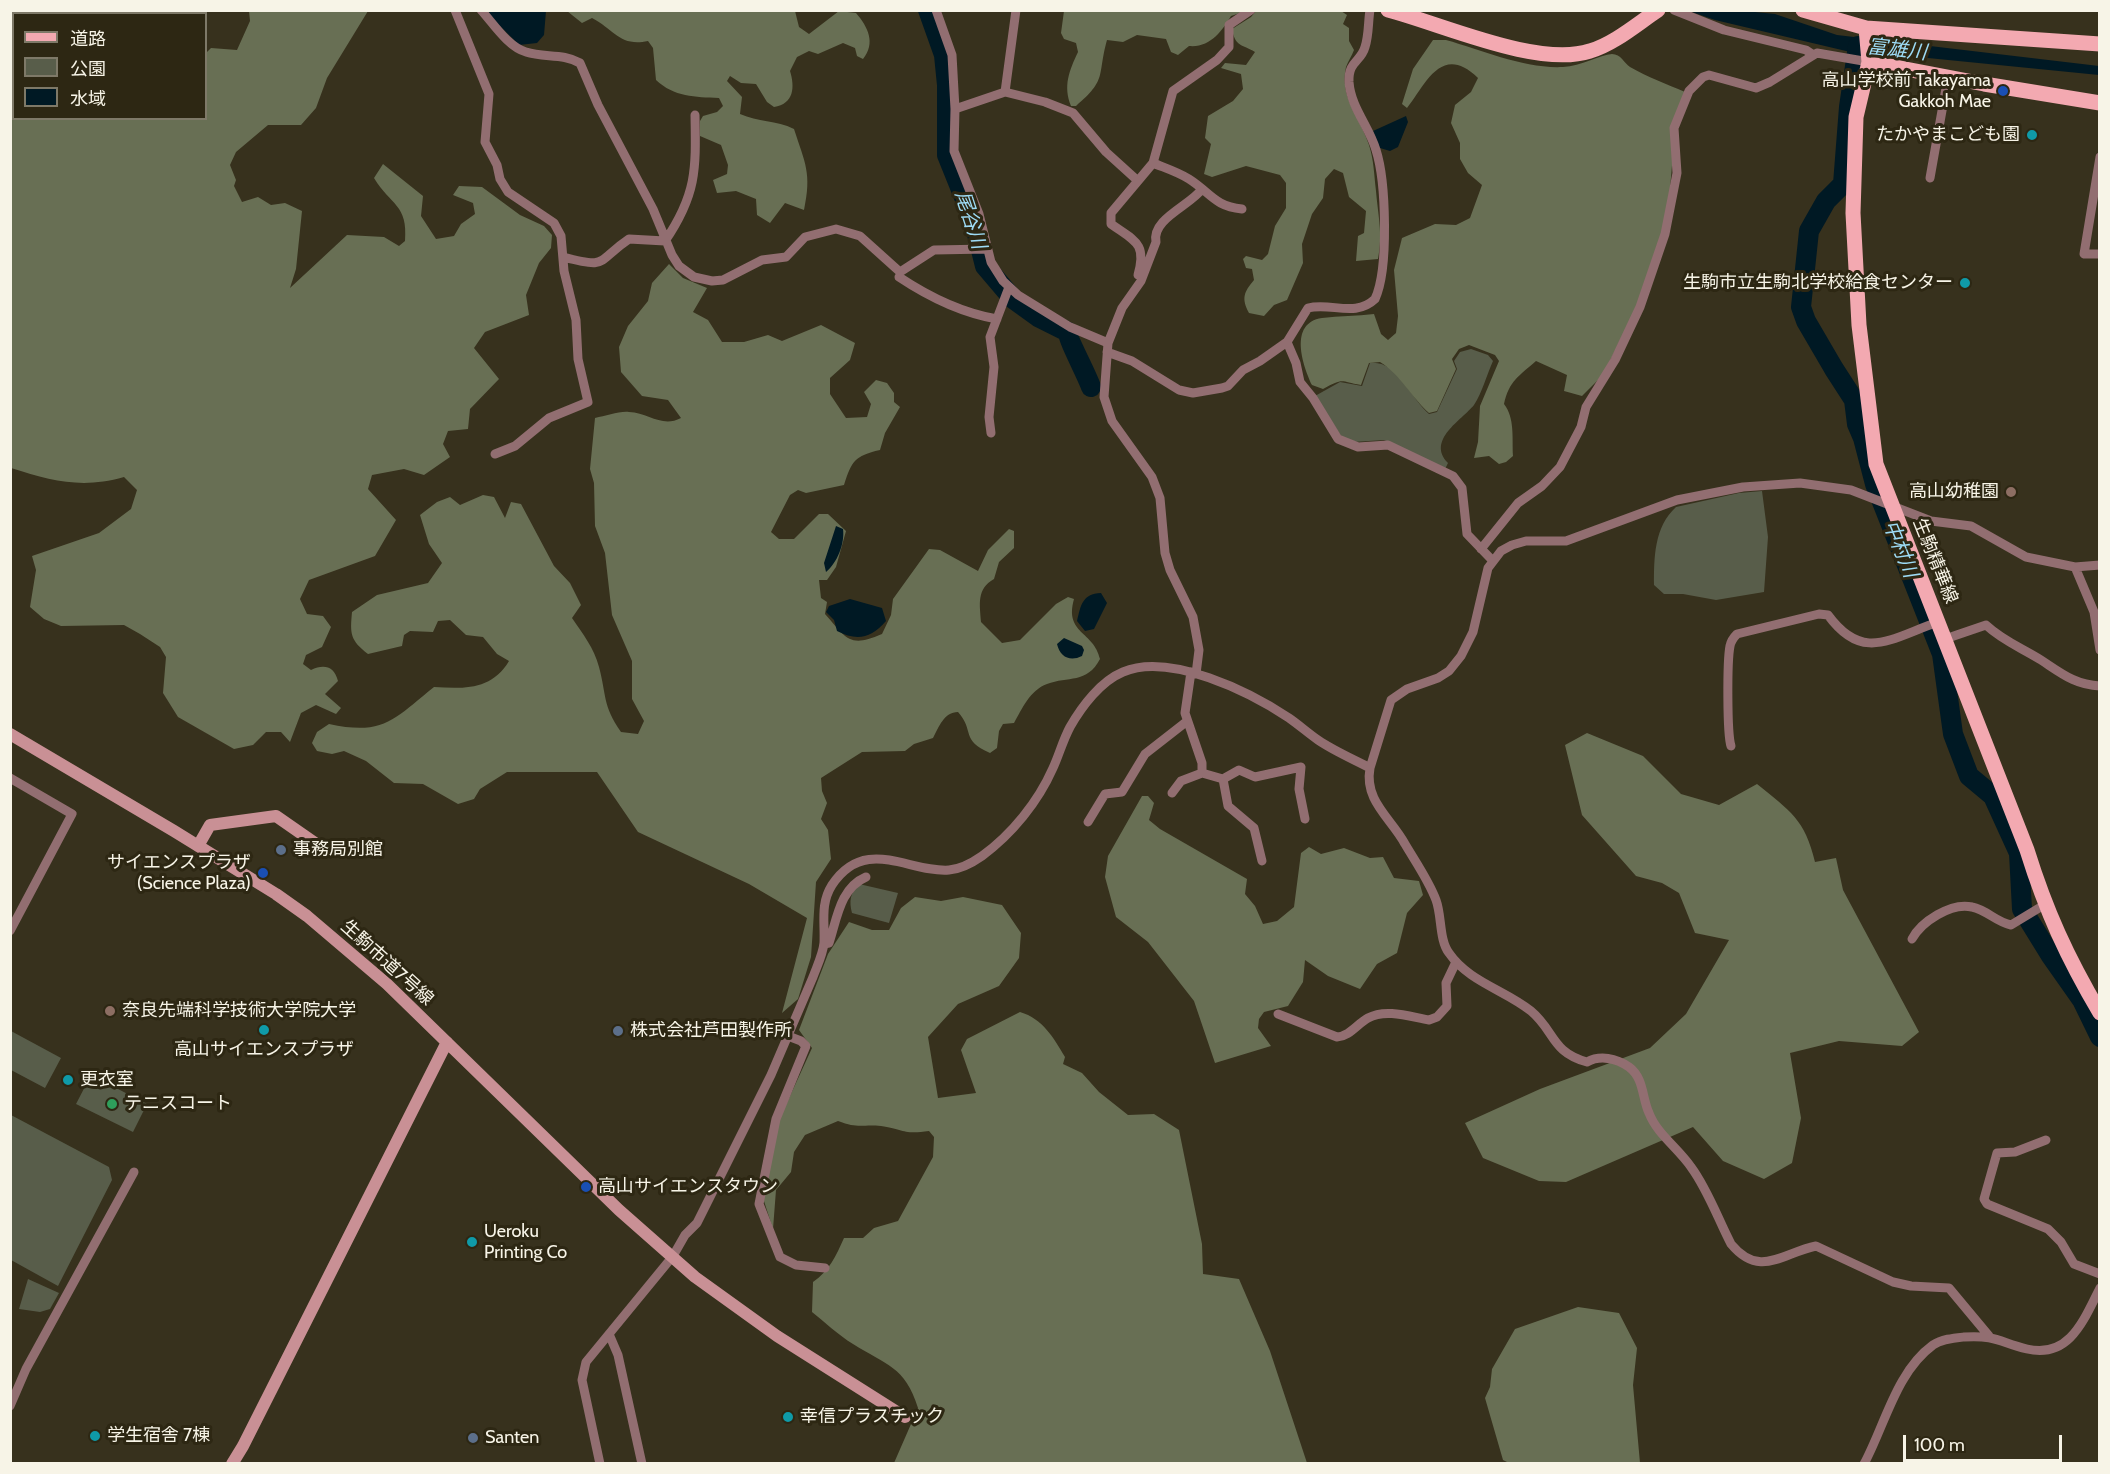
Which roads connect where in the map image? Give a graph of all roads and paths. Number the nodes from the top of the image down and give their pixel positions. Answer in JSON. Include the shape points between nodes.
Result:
{"nodes":[{"id":1,"x":455,"y":10,"type":"edge"},
{"id":2,"x":481,"y":10,"type":"edge"},
{"id":3,"x":936,"y":10,"type":"edge"},
{"id":4,"x":1016,"y":10,"type":"edge"},
{"id":5,"x":1251,"y":10,"type":"edge"},
{"id":6,"x":1370,"y":10,"type":"edge"},
{"id":7,"x":1658,"y":10,"type":"edge"},
{"id":8,"x":1674,"y":10,"type":"edge"},
{"id":9,"x":1803,"y":10,"type":"edge"},
{"id":10,"x":1394,"y":11,"type":"edge"},
{"id":11,"x":1866,"y":32,"type":"junction"},
{"id":12,"x":2100,"y":44,"type":"edge"},
{"id":13,"x":1812,"y":54,"type":"junction"},
{"id":14,"x":1869,"y":59,"type":"junction"},
{"id":15,"x":1948,"y":77,"type":"junction"},
{"id":16,"x":1005,"y":92,"type":"junction"},
{"id":17,"x":2100,"y":103,"type":"edge"},
{"id":18,"x":955,"y":109,"type":"junction"},
{"id":19,"x":695,"y":115,"type":"dead end"},
{"id":20,"x":2100,"y":157,"type":"edge"},
{"id":21,"x":1153,"y":163,"type":"junction"},
{"id":22,"x":1930,"y":178,"type":"dead end"},
{"id":23,"x":1138,"y":181,"type":"junction"},
{"id":24,"x":2098,"y":186,"type":"edge"},
{"id":25,"x":1202,"y":189,"type":"junction"},
{"id":26,"x":1242,"y":209,"type":"dead end"},
{"id":27,"x":665,"y":241,"type":"junction"},
{"id":28,"x":987,"y":249,"type":"junction"},
{"id":29,"x":2100,"y":254,"type":"edge"},
{"id":30,"x":562,"y":257,"type":"junction"},
{"id":31,"x":899,"y":277,"type":"dead end"},
{"id":32,"x":1009,"y":287,"type":"junction"},
{"id":33,"x":1136,"y":288,"type":"junction"},
{"id":34,"x":997,"y":319,"type":"junction"},
{"id":35,"x":1287,"y":342,"type":"junction"},
{"id":36,"x":1107,"y":347,"type":"junction"},
{"id":37,"x":991,"y":433,"type":"dead end"},
{"id":38,"x":495,"y":454,"type":"dead end"},
{"id":39,"x":1886,"y":502,"type":"junction"},
{"id":40,"x":1481,"y":549,"type":"junction"},
{"id":41,"x":1493,"y":561,"type":"junction"},
{"id":42,"x":2100,"y":565,"type":"edge"},
{"id":43,"x":2075,"y":567,"type":"junction"},
{"id":44,"x":1938,"y":622,"type":"junction"},
{"id":45,"x":1944,"y":639,"type":"junction"},
{"id":46,"x":2100,"y":650,"type":"edge"},
{"id":47,"x":1194,"y":673,"type":"junction"},
{"id":48,"x":2100,"y":686,"type":"edge"},
{"id":49,"x":1186,"y":722,"type":"junction"},
{"id":50,"x":10,"y":734,"type":"edge"},
{"id":51,"x":1731,"y":746,"type":"dead end"},
{"id":52,"x":1370,"y":768,"type":"junction"},
{"id":53,"x":1202,"y":774,"type":"junction"},
{"id":54,"x":10,"y":778,"type":"edge"},
{"id":55,"x":1223,"y":779,"type":"junction"},
{"id":56,"x":1172,"y":793,"type":"dead end"},
{"id":57,"x":1305,"y":819,"type":"dead end"},
{"id":58,"x":1088,"y":822,"type":"dead end"},
{"id":59,"x":198,"y":846,"type":"junction"},
{"id":60,"x":322,"y":848,"type":"dead end"},
{"id":61,"x":1262,"y":861,"type":"dead end"},
{"id":62,"x":866,"y":877,"type":"dead end"},
{"id":63,"x":2044,"y":905,"type":"junction"},
{"id":64,"x":10,"y":931,"type":"edge"},
{"id":65,"x":1912,"y":939,"type":"dead end"},
{"id":66,"x":824,"y":944,"type":"junction"},
{"id":67,"x":1456,"y":962,"type":"junction"},
{"id":68,"x":2100,"y":1013,"type":"edge"},
{"id":69,"x":1278,"y":1014,"type":"dead end"},
{"id":70,"x":788,"y":1036,"type":"junction"},
{"id":71,"x":447,"y":1042,"type":"junction"},
{"id":72,"x":2046,"y":1140,"type":"dead end"},
{"id":73,"x":134,"y":1172,"type":"dead end"},
{"id":74,"x":673,"y":1256,"type":"junction"},
{"id":75,"x":825,"y":1268,"type":"dead end"},
{"id":76,"x":2100,"y":1274,"type":"edge"},
{"id":77,"x":2100,"y":1288,"type":"edge"},
{"id":78,"x":609,"y":1334,"type":"junction"},
{"id":79,"x":1989,"y":1336,"type":"junction"},
{"id":80,"x":10,"y":1406,"type":"edge"},
{"id":81,"x":905,"y":1417,"type":"dead end"},
{"id":82,"x":232,"y":1464,"type":"edge"},
{"id":83,"x":600,"y":1464,"type":"edge"},
{"id":84,"x":642,"y":1464,"type":"edge"},
{"id":85,"x":1864,"y":1464,"type":"edge"}],
"edges":[{"from":1,"to":30,"type":"street","via":[[489,94],[485,142],[497,170],[508,192],[554,223],[561,236]]},
{"from":2,"to":27,"type":"street","via":[[515,46],[526,52],[558,55],[580,63]]},
{"from":3,"to":18,"type":"street","via":[[952,55]]},
{"from":4,"to":16,"type":"street"},
{"from":5,"to":21,"type":"street","via":[[1229,25],[1229,47],[1217,60],[1173,91]]},
{"from":6,"to":35,"type":"street","via":[[1366,46],[1349,74],[1352,102],[1381,166],[1386,218],[1378,294],[1371,304],[1352,310],[1308,308]]},
{"from":7,"to":10,"type":"main road","via":[[1592,51],[1561,56],[1529,51]]},
{"from":8,"to":13,"type":"street","via":[[1724,30]]},
{"from":9,"to":11,"type":"main road"},
{"from":11,"to":12,"type":"main road"},
{"from":11,"to":14,"type":"main road","name":"生駒精華線"},
{"from":13,"to":14,"type":"street"},
{"from":13,"to":40,"type":"street","via":[[1756,88],[1709,75],[1689,91],[1674,128],[1677,173],[1671,209],[1640,307],[1605,379],[1586,406],[1581,427],[1560,467],[1518,503]]},
{"from":14,"to":15,"type":"main road"},
{"from":14,"to":39,"type":"main road","name":"生駒精華線","via":[[1856,117],[1854,250],[1873,447]]},
{"from":15,"to":17,"type":"main road"},
{"from":15,"to":22,"type":"street"},
{"from":16,"to":18,"type":"street"},
{"from":16,"to":23,"type":"street","via":[[1074,113],[1106,152]]},
{"from":18,"to":28,"type":"street","via":[[954,151],[979,214]]},
{"from":19,"to":27,"type":"street","via":[[696,162],[691,193]]},
{"from":20,"to":24,"type":"street"},
{"from":21,"to":23,"type":"street"},
{"from":21,"to":25,"type":"street"},
{"from":23,"to":33,"type":"street","via":[[1110,218],[1111,224],[1141,249]]},
{"from":24,"to":29,"type":"street","via":[[2084,254]]},
{"from":25,"to":26,"type":"street","via":[[1226,207]]},
{"from":25,"to":33,"type":"street","via":[[1196,198],[1162,222]]},
{"from":27,"to":28,"type":"street","via":[[679,266],[694,277],[712,281],[723,280],[762,260],[786,257],[805,237],[836,229],[860,236],[900,272],[934,250]]},
{"from":27,"to":30,"type":"street","via":[[629,239],[605,261],[594,264]]},
{"from":28,"to":32,"type":"street"},
{"from":30,"to":38,"type":"street","via":[[588,402],[549,418],[515,446]]},
{"from":31,"to":34,"type":"street","via":[[968,314]]},
{"from":32,"to":34,"type":"street"},
{"from":32,"to":36,"type":"street"},
{"from":33,"to":36,"type":"street","via":[[1122,308]]},
{"from":34,"to":37,"type":"street","via":[[990,337],[994,367]]},
{"from":35,"to":36,"type":"street","via":[[1243,370],[1228,386],[1193,393],[1179,390]]},
{"from":35,"to":40,"type":"street","via":[[1300,382],[1338,439],[1358,447],[1388,446],[1454,476],[1462,488],[1467,534]]},
{"from":36,"to":47,"type":"street","via":[[1107,410],[1152,477],[1160,498],[1165,553],[1192,617],[1199,650]]},
{"from":39,"to":41,"type":"street","via":[[1830,485],[1800,483],[1743,488],[1677,500],[1566,541],[1512,545]]},
{"from":39,"to":43,"type":"street","via":[[1931,520],[1984,531],[2026,557]]},
{"from":39,"to":44,"type":"main road","name":"生駒精華線"},
{"from":40,"to":41,"type":"street"},
{"from":41,"to":52,"type":"street","via":[[1484,580],[1473,632],[1461,656],[1438,678],[1407,689],[1391,700]]},
{"from":42,"to":43,"type":"street"},
{"from":43,"to":46,"type":"street","via":[[2094,612]]},
{"from":44,"to":45,"type":"main road","name":"生駒精華線"},
{"from":44,"to":51,"type":"street","via":[[1870,645],[1847,637],[1828,615],[1819,614],[1737,634],[1730,648]]},
{"from":45,"to":48,"type":"street","via":[[1986,625],[2065,678]]},
{"from":45,"to":63,"type":"main road","name":"生駒精華線","via":[[2027,850]]},
{"from":47,"to":49,"type":"street","via":[[1185,700]]},
{"from":47,"to":52,"type":"street","via":[[1289,718],[1318,741]]},
{"from":47,"to":66,"type":"street","via":[[1135,668],[1110,679],[1071,726],[1033,804],[971,864],[948,870],[878,859],[846,870],[832,886],[823,909]]},
{"from":49,"to":53,"type":"street","via":[[1194,737]]},
{"from":49,"to":58,"type":"street","via":[[1145,754],[1122,792],[1105,794]]},
{"from":50,"to":59,"type":"street","name":"生駒市道7号線"},
{"from":52,"to":67,"type":"street","via":[[1371,794],[1404,841],[1435,898],[1445,946]]},
{"from":53,"to":55,"type":"street"},
{"from":53,"to":56,"type":"street","via":[[1181,781]]},
{"from":54,"to":64,"type":"street","via":[[72,814]]},
{"from":55,"to":57,"type":"street","via":[[1239,770],[1255,777],[1301,768],[1299,789]]},
{"from":55,"to":61,"type":"street","via":[[1228,806],[1254,828]]},
{"from":59,"to":60,"type":"street","via":[[210,825],[276,816]]},
{"from":59,"to":71,"type":"street","name":"生駒市道7号線","via":[[307,916]]},
{"from":62,"to":66,"type":"street","via":[[850,888],[842,900],[829,943]]},
{"from":63,"to":65,"type":"street","via":[[2011,925],[1971,906],[1961,906],[1918,928]]},
{"from":63,"to":68,"type":"main road","name":"生駒精華線"},
{"from":66,"to":70,"type":"street"},
{"from":67,"to":69,"type":"street","via":[[1446,982],[1447,1006],[1429,1020],[1379,1014],[1337,1037]]},
{"from":67,"to":79,"type":"street","via":[[1533,1012],[1563,1053],[1587,1062],[1596,1057],[1607,1058],[1636,1074],[1649,1113],[1660,1132],[1692,1168],[1738,1253],[1759,1263],[1773,1263],[1816,1246],[1893,1282],[1949,1288]]},
{"from":70,"to":74,"type":"street","via":[[723,1175],[697,1223]]},
{"from":70,"to":75,"type":"street","via":[[806,1046],[776,1119],[759,1204],[780,1257],[796,1265]]},
{"from":71,"to":74,"type":"street","name":"生駒市道7号線","via":[[619,1210]]},
{"from":71,"to":82,"type":"street"},
{"from":72,"to":76,"type":"street","via":[[2015,1152],[1997,1153],[1984,1199],[1987,1204],[2048,1229],[2074,1264]]},
{"from":73,"to":80,"type":"street","via":[[26,1369]]},
{"from":74,"to":78,"type":"street"},
{"from":74,"to":81,"type":"street","name":"生駒市道7号線","via":[[695,1277],[777,1336]]},
{"from":77,"to":79,"type":"street","via":[[2075,1334],[2062,1346],[2028,1350]]},
{"from":78,"to":83,"type":"street","via":[[586,1362],[582,1380]]},
{"from":78,"to":84,"type":"street","via":[[618,1355]]},
{"from":79,"to":85,"type":"street","via":[[1943,1340],[1933,1345],[1909,1372]]}]}
